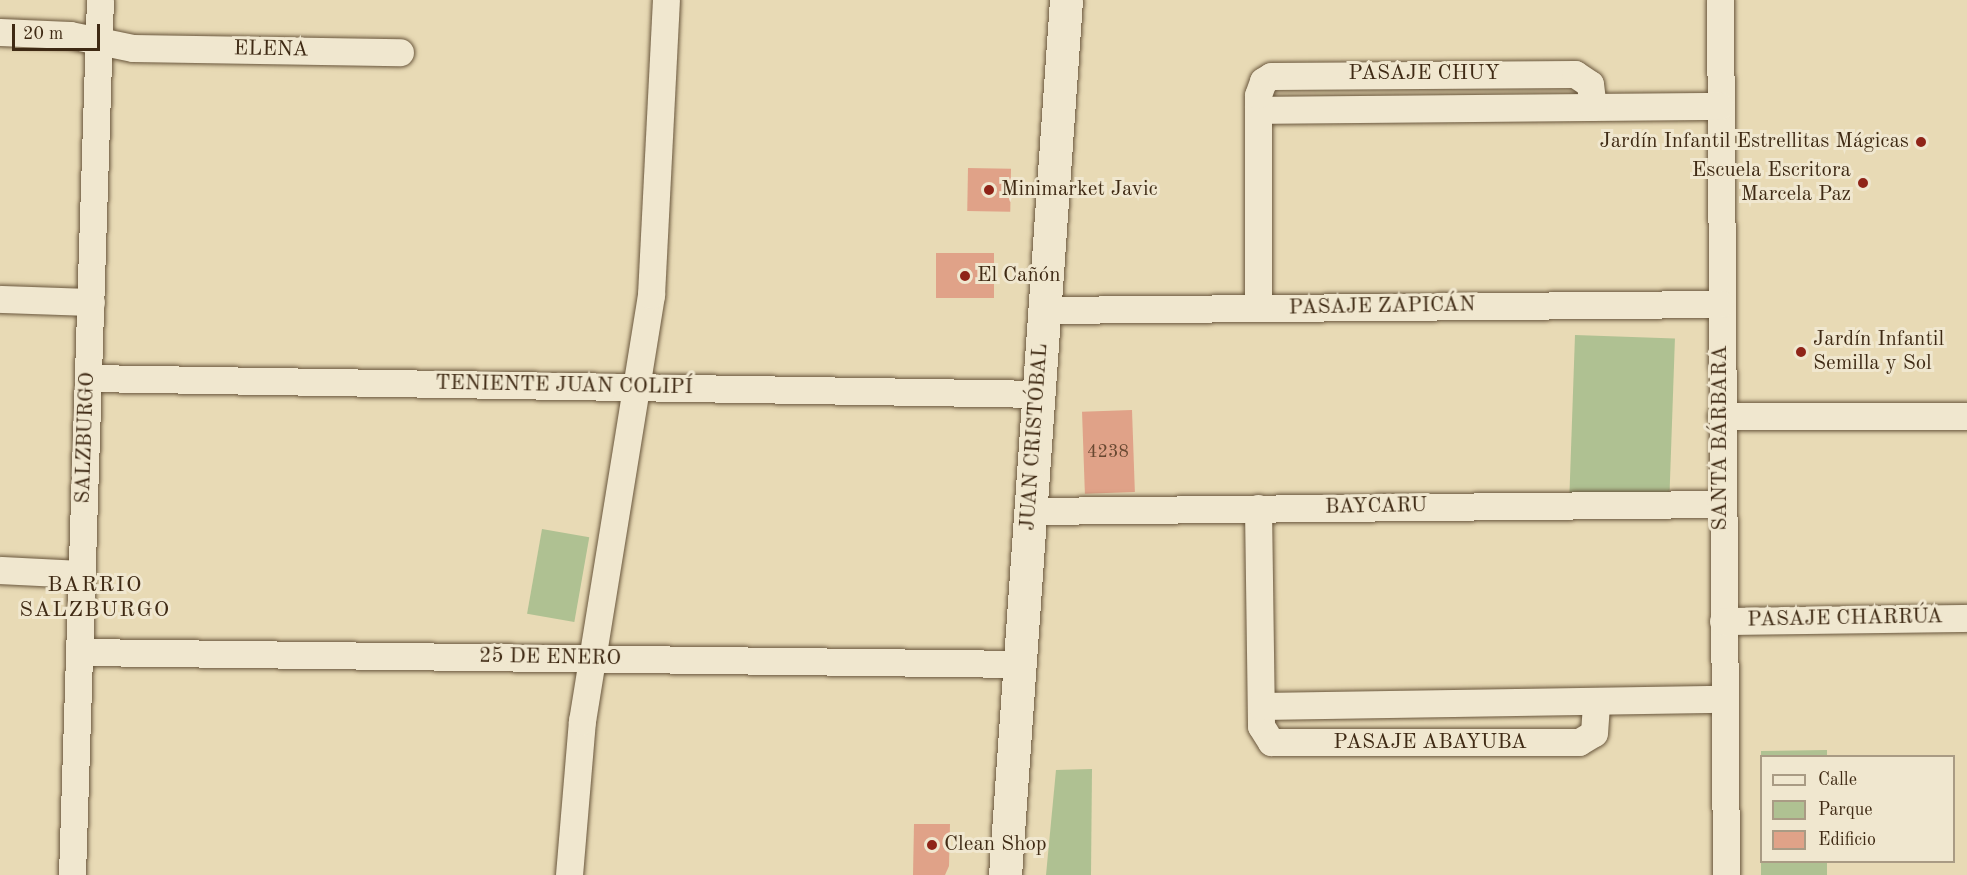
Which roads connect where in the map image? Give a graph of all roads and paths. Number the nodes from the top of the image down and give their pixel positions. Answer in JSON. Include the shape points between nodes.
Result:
{"nodes":[{"id":1,"x":100,"y":0,"type":"edge"},
{"id":2,"x":666,"y":0,"type":"edge"},
{"id":3,"x":1066,"y":0,"type":"edge"},
{"id":4,"x":1720,"y":0,"type":"edge"},
{"id":5,"x":0,"y":32,"type":"edge"},
{"id":6,"x":99,"y":41,"type":"junction"},
{"id":7,"x":400,"y":52,"type":"dead end"},
{"id":8,"x":1720,"y":106,"type":"junction"},
{"id":9,"x":0,"y":299,"type":"edge"},
{"id":10,"x":91,"y":302,"type":"junction"},
{"id":11,"x":1720,"y":304,"type":"junction"},
{"id":12,"x":1258,"y":308,"type":"junction"},
{"id":13,"x":1044,"y":310,"type":"junction"},
{"id":14,"x":88,"y":378,"type":"junction"},
{"id":15,"x":637,"y":387,"type":"junction"},
{"id":16,"x":1039,"y":394,"type":"junction"},
{"id":17,"x":1721,"y":416,"type":"junction"},
{"id":18,"x":1967,"y":416,"type":"edge"},
{"id":19,"x":1722,"y":504,"type":"junction"},
{"id":20,"x":1258,"y":508,"type":"junction"},
{"id":21,"x":1030,"y":511,"type":"junction"},
{"id":22,"x":0,"y":570,"type":"edge"},
{"id":23,"x":82,"y":574,"type":"junction"},
{"id":24,"x":1967,"y":618,"type":"edge"},
{"id":25,"x":1723,"y":621,"type":"junction"},
{"id":26,"x":80,"y":652,"type":"junction"},
{"id":27,"x":594,"y":658,"type":"junction"},
{"id":28,"x":1020,"y":664,"type":"junction"},
{"id":29,"x":1724,"y":699,"type":"junction"},
{"id":30,"x":1596,"y":701,"type":"junction"},
{"id":31,"x":1261,"y":706,"type":"junction"},
{"id":32,"x":72,"y":875,"type":"edge"},
{"id":33,"x":569,"y":875,"type":"edge"},
{"id":34,"x":1005,"y":875,"type":"edge"},
{"id":35,"x":1726,"y":875,"type":"edge"}],
"edges":[{"from":1,"to":6,"type":"street","name":"SALZBURGO"},
{"from":2,"to":15,"type":"street","via":[[654,258]]},
{"from":3,"to":13,"type":"street","name":"JUAN CRISTÓBAL"},
{"from":4,"to":8,"type":"street","name":"SANTA BÁRBARA"},
{"from":5,"to":6,"type":"street","name":"ELENA","via":[[70,35]]},
{"from":6,"to":7,"type":"street","name":"ELENA","via":[[133,48]]},
{"from":6,"to":10,"type":"street","name":"SALZBURGO"},
{"from":8,"to":11,"type":"street","name":"SANTA BÁRBARA"},
{"from":8,"to":12,"type":"street","name":"PASAJE CHUY","via":[[1593,107],[1590,84],[1575,74],[1291,75],[1263,81],[1258,110]]},
{"from":9,"to":10,"type":"street"},
{"from":10,"to":14,"type":"street","name":"SALZBURGO"},
{"from":11,"to":12,"type":"street","name":"PASAJE ZAPICÁN"},
{"from":11,"to":17,"type":"street","name":"SANTA BÁRBARA"},
{"from":12,"to":13,"type":"street","name":"PASAJE ZAPICÁN"},
{"from":13,"to":16,"type":"street","name":"JUAN CRISTÓBAL"},
{"from":14,"to":15,"type":"street","name":"TENIENTE JUAN COLIPÍ"},
{"from":14,"to":23,"type":"street","name":"SALZBURGO"},
{"from":15,"to":16,"type":"street","name":"TENIENTE JUAN COLIPÍ"},
{"from":15,"to":27,"type":"street"},
{"from":16,"to":21,"type":"street","name":"JUAN CRISTÓBAL"},
{"from":17,"to":18,"type":"street"},
{"from":17,"to":19,"type":"street","name":"SANTA BÁRBARA"},
{"from":19,"to":20,"type":"street","name":"BAYCARU"},
{"from":19,"to":25,"type":"street","name":"SANTA BÁRBARA"},
{"from":20,"to":21,"type":"street","name":"BAYCARU"},
{"from":20,"to":31,"type":"street","name":"PASAJE ABAYUBA"},
{"from":21,"to":28,"type":"street","name":"JUAN CRISTÓBAL"},
{"from":22,"to":23,"type":"street"},
{"from":23,"to":26,"type":"street","name":"SALZBURGO"},
{"from":24,"to":25,"type":"street","name":"PASAJE CHARRÚA"},
{"from":25,"to":29,"type":"street","name":"SANTA BÁRBARA"},
{"from":26,"to":27,"type":"street","name":"25 DE ENERO"},
{"from":26,"to":32,"type":"street","name":"SALZBURGO"},
{"from":27,"to":28,"type":"street","name":"25 DE ENERO"},
{"from":27,"to":33,"type":"street","via":[[576,766]]},
{"from":28,"to":34,"type":"street","name":"JUAN CRISTÓBAL"},
{"from":29,"to":30,"type":"street","name":"PASAJE ABAYUBA"},
{"from":29,"to":35,"type":"street","name":"SANTA BÁRBARA"},
{"from":30,"to":31,"type":"street","name":"PASAJE ABAYUBA"},
{"from":30,"to":31,"type":"street","name":"PASAJE ABAYUBA","via":[[1594,733],[1579,742],[1277,744],[1262,733]]}]}
